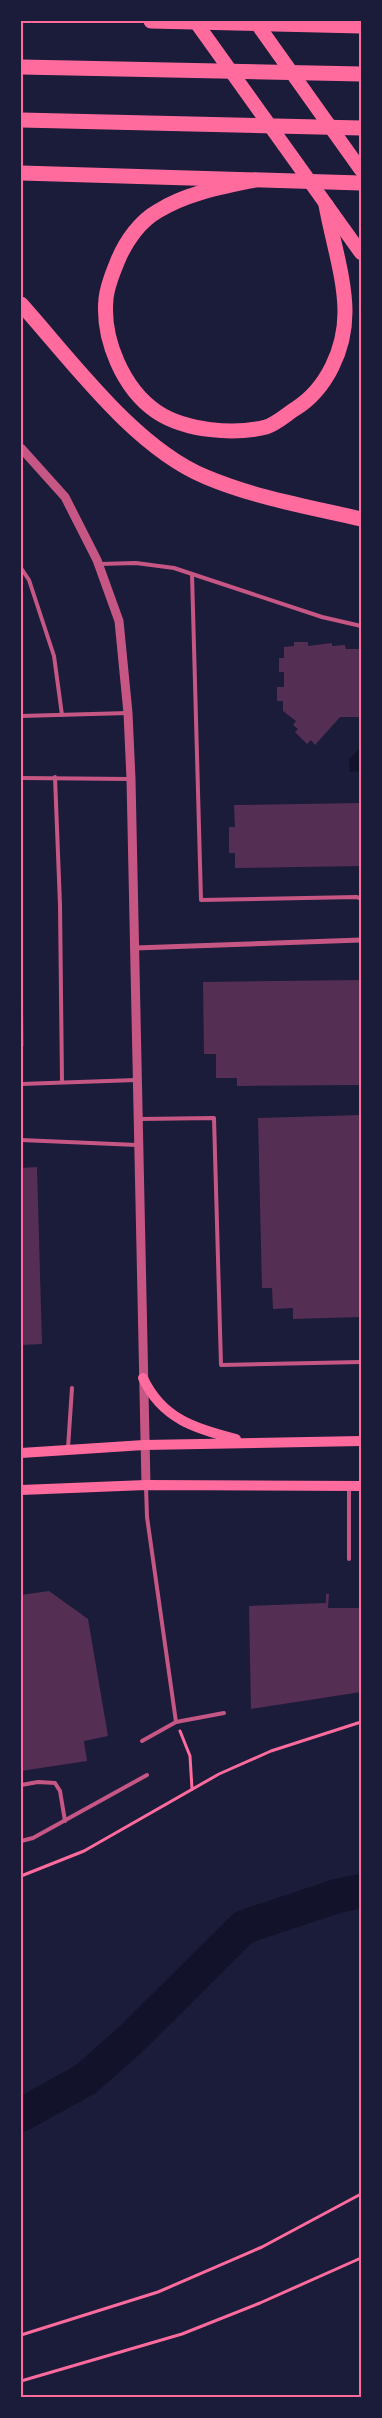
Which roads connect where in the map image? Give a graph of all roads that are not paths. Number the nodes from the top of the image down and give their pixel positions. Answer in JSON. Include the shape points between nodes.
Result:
{"nodes":[{"id":1,"x":151,"y":21,"type":"edge"},
{"id":2,"x":195,"y":21,"type":"edge"},
{"id":3,"x":255,"y":21,"type":"edge"},
{"id":4,"x":296,"y":23,"type":"edge"},
{"id":5,"x":361,"y":26,"type":"edge"},
{"id":6,"x":21,"y":66,"type":"edge"},
{"id":7,"x":361,"y":74,"type":"edge"},
{"id":8,"x":21,"y":120,"type":"edge"},
{"id":9,"x":361,"y":128,"type":"edge"},
{"id":10,"x":361,"y":170,"type":"edge"},
{"id":11,"x":21,"y":174,"type":"edge"},
{"id":12,"x":255,"y":180,"type":"junction"},
{"id":13,"x":361,"y":183,"type":"edge"},
{"id":14,"x":326,"y":205,"type":"junction"},
{"id":15,"x":361,"y":253,"type":"edge"},
{"id":16,"x":21,"y":304,"type":"edge"},
{"id":17,"x":21,"y":448,"type":"edge"},
{"id":18,"x":361,"y":519,"type":"edge"},
{"id":19,"x":99,"y":564,"type":"junction"},
{"id":20,"x":21,"y":568,"type":"edge"},
{"id":21,"x":192,"y":574,"type":"junction"},
{"id":22,"x":361,"y":626,"type":"edge"},
{"id":23,"x":128,"y":713,"type":"junction"},
{"id":24,"x":62,"y":715,"type":"junction"},
{"id":25,"x":21,"y":716,"type":"edge"},
{"id":26,"x":21,"y":778,"type":"edge"},
{"id":27,"x":55,"y":778,"type":"junction"},
{"id":28,"x":131,"y":779,"type":"junction"},
{"id":29,"x":361,"y":899,"type":"edge"},
{"id":30,"x":361,"y":940,"type":"edge"},
{"id":31,"x":135,"y":948,"type":"junction"},
{"id":32,"x":138,"y":1080,"type":"junction"},
{"id":33,"x":62,"y":1082,"type":"junction"},
{"id":34,"x":21,"y":1084,"type":"edge"},
{"id":35,"x":139,"y":1119,"type":"junction"},
{"id":36,"x":21,"y":1140,"type":"edge"},
{"id":37,"x":139,"y":1145,"type":"junction"},
{"id":38,"x":361,"y":1362,"type":"edge"},
{"id":39,"x":143,"y":1378,"type":"junction"},
{"id":40,"x":72,"y":1388,"type":"dead end"},
{"id":41,"x":361,"y":1441,"type":"edge"},
{"id":42,"x":250,"y":1442,"type":"junction"},
{"id":43,"x":144,"y":1445,"type":"junction"},
{"id":44,"x":68,"y":1450,"type":"junction"},
{"id":45,"x":21,"y":1453,"type":"edge"},
{"id":46,"x":146,"y":1485,"type":"junction"},
{"id":47,"x":361,"y":1486,"type":"edge"},
{"id":48,"x":349,"y":1487,"type":"junction"},
{"id":49,"x":21,"y":1490,"type":"edge"},
{"id":50,"x":349,"y":1559,"type":"dead end"},
{"id":51,"x":224,"y":1713,"type":"dead end"},
{"id":52,"x":176,"y":1722,"type":"junction"},
{"id":53,"x":142,"y":1740,"type":"dead end"},
{"id":54,"x":147,"y":1774,"type":"dead end"},
{"id":55,"x":21,"y":1785,"type":"edge"},
{"id":56,"x":65,"y":1821,"type":"junction"},
{"id":57,"x":21,"y":1841,"type":"edge"}],
"edges":[{"from":1,"to":4,"type":"highway"},
{"from":2,"to":14,"type":"highway"},
{"from":3,"to":10,"type":"highway"},
{"from":4,"to":5,"type":"highway"},
{"from":6,"to":7,"type":"highway"},
{"from":8,"to":9,"type":"highway"},
{"from":11,"to":12,"type":"highway"},
{"from":12,"to":13,"type":"highway"},
{"from":12,"to":14,"type":"highway","via":[[204,191],[158,211],[139,226],[123,248],[113,271],[106,299],[107,324],[111,346],[124,374],[157,412],[190,426],[226,431],[268,426],[302,405],[320,387],[339,354],[345,314]]},
{"from":14,"to":15,"type":"highway"},
{"from":16,"to":18,"type":"highway","via":[[128,424],[164,453],[204,477],[248,492]]},
{"from":17,"to":19,"type":"street","via":[[65,496]]},
{"from":19,"to":21,"type":"lane","via":[[136,563]]},
{"from":19,"to":23,"type":"street","via":[[118,621]]},
{"from":20,"to":24,"type":"lane","via":[[29,580],[54,656]]},
{"from":21,"to":22,"type":"lane","via":[[322,617]]},
{"from":21,"to":29,"type":"lane","via":[[201,900]]},
{"from":23,"to":24,"type":"lane"},
{"from":23,"to":28,"type":"street"},
{"from":24,"to":25,"type":"lane"},
{"from":26,"to":27,"type":"lane"},
{"from":27,"to":28,"type":"lane"},
{"from":27,"to":33,"type":"lane"},
{"from":28,"to":31,"type":"street"},
{"from":30,"to":31,"type":"street"},
{"from":31,"to":32,"type":"street"},
{"from":32,"to":33,"type":"lane"},
{"from":32,"to":35,"type":"street"},
{"from":33,"to":34,"type":"lane"},
{"from":35,"to":37,"type":"street"},
{"from":35,"to":38,"type":"lane","via":[[214,1118],[221,1364]]},
{"from":36,"to":37,"type":"lane"},
{"from":37,"to":39,"type":"street"},
{"from":39,"to":42,"type":"main road","via":[[151,1395],[171,1415],[205,1432]]},
{"from":39,"to":43,"type":"street"},
{"from":40,"to":44,"type":"lane"},
{"from":41,"to":42,"type":"main road"},
{"from":42,"to":43,"type":"main road"},
{"from":43,"to":44,"type":"main road"},
{"from":43,"to":46,"type":"street"},
{"from":44,"to":45,"type":"main road"},
{"from":46,"to":48,"type":"main road"},
{"from":46,"to":49,"type":"main road"},
{"from":46,"to":52,"type":"lane","via":[[147,1517]]},
{"from":47,"to":48,"type":"main road"},
{"from":48,"to":50,"type":"lane"},
{"from":51,"to":52,"type":"lane"},
{"from":52,"to":53,"type":"lane"},
{"from":54,"to":56,"type":"lane"},
{"from":55,"to":56,"type":"lane","via":[[55,1783],[60,1791]]},
{"from":56,"to":57,"type":"lane"}]}
